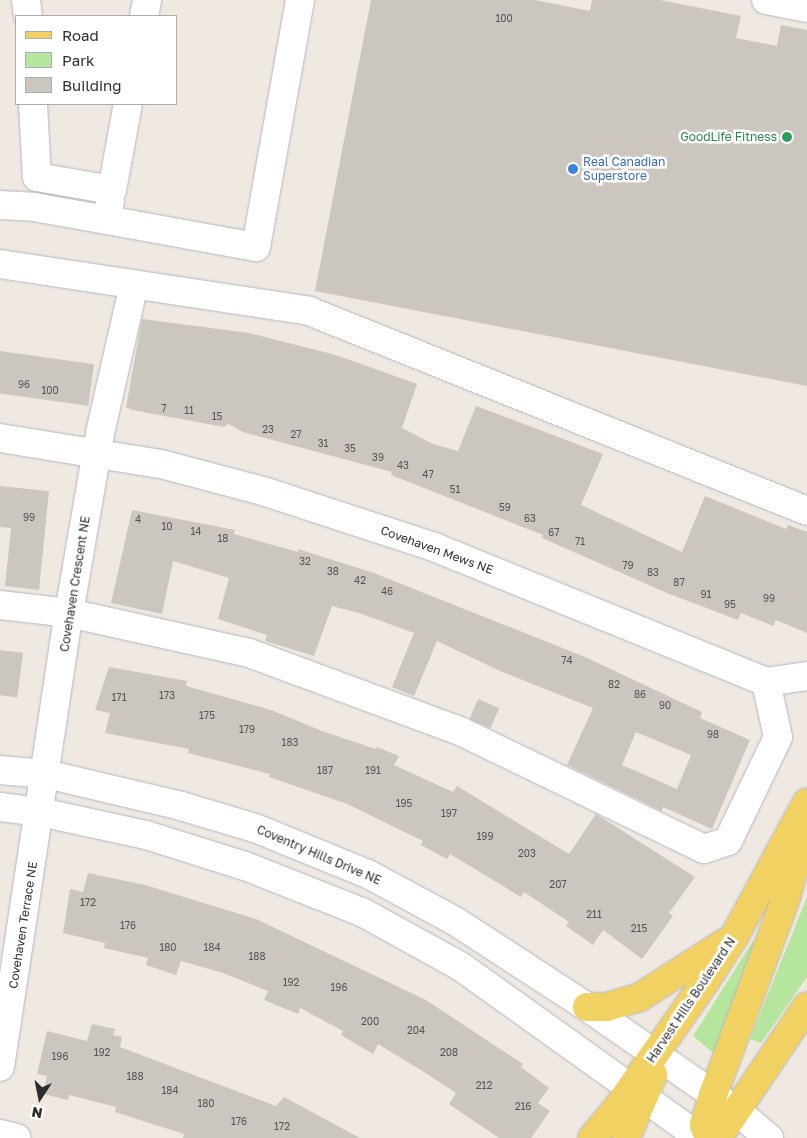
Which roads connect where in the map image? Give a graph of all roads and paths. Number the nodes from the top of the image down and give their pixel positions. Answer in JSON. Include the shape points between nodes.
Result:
{"nodes":[{"id":1,"x":26,"y":0,"type":"edge"},
{"id":2,"x":147,"y":0,"type":"edge"},
{"id":3,"x":300,"y":0,"type":"edge"},
{"id":4,"x":766,"y":0,"type":"edge"},
{"id":5,"x":807,"y":8,"type":"edge"},
{"id":6,"x":28,"y":15,"type":"edge"},
{"id":7,"x":144,"y":15,"type":"edge"},
{"id":8,"x":33,"y":105,"type":"edge"},
{"id":9,"x":128,"y":105,"type":"edge"},
{"id":10,"x":37,"y":177,"type":"junction"},
{"id":11,"x":112,"y":190,"type":"junction"},
{"id":12,"x":0,"y":205,"type":"edge"},
{"id":13,"x":34,"y":207,"type":"junction"},
{"id":14,"x":107,"y":220,"type":"junction"},
{"id":15,"x":0,"y":264,"type":"edge"},
{"id":16,"x":134,"y":284,"type":"junction"},
{"id":17,"x":0,"y":438,"type":"edge"},
{"id":18,"x":97,"y":453,"type":"junction"},
{"id":19,"x":807,"y":511,"type":"edge"},
{"id":20,"x":0,"y":605,"type":"edge"},
{"id":21,"x":69,"y":613,"type":"junction"},
{"id":22,"x":807,"y":676,"type":"edge"},
{"id":23,"x":766,"y":682,"type":"junction"},
{"id":24,"x":0,"y":770,"type":"edge"},
{"id":25,"x":46,"y":774,"type":"junction"},
{"id":26,"x":807,"y":802,"type":"edge"},
{"id":27,"x":0,"y":807,"type":"edge"},
{"id":28,"x":40,"y":812,"type":"junction"},
{"id":29,"x":807,"y":820,"type":"edge"},
{"id":30,"x":734,"y":937,"type":"junction"},
{"id":31,"x":807,"y":1006,"type":"edge"},
{"id":32,"x":587,"y":1008,"type":"junction"},
{"id":33,"x":654,"y":1054,"type":"junction"},
{"id":34,"x":0,"y":1067,"type":"edge"},
{"id":35,"x":637,"y":1094,"type":"junction"},
{"id":36,"x":713,"y":1095,"type":"junction"},
{"id":37,"x":736,"y":1112,"type":"junction"},
{"id":38,"x":0,"y":1134,"type":"edge"},
{"id":39,"x":17,"y":1138,"type":"edge"},
{"id":40,"x":592,"y":1138,"type":"edge"},
{"id":41,"x":626,"y":1138,"type":"edge"},
{"id":42,"x":700,"y":1138,"type":"edge"},
{"id":43,"x":709,"y":1138,"type":"edge"},
{"id":44,"x":718,"y":1138,"type":"edge"},
{"id":45,"x":769,"y":1138,"type":"edge"}],
"edges":[{"from":1,"to":6,"type":"street"},
{"from":2,"to":7,"type":"street"},
{"from":3,"to":14,"type":"street","via":[[256,247]]},
{"from":4,"to":5,"type":"street"},
{"from":8,"to":10,"type":"street"},
{"from":9,"to":11,"type":"street"},
{"from":10,"to":11,"type":"street"},
{"from":10,"to":13,"type":"street"},
{"from":11,"to":14,"type":"street"},
{"from":12,"to":13,"type":"street"},
{"from":13,"to":14,"type":"street"},
{"from":15,"to":16,"type":"street"},
{"from":16,"to":18,"type":"street","name":"Covehaven Crescent NE"},
{"from":16,"to":19,"type":"street","via":[[309,311]]},
{"from":17,"to":18,"type":"street"},
{"from":18,"to":21,"type":"street","name":"Covehaven Crescent NE"},
{"from":18,"to":23,"type":"street","name":"Covehaven Mews NE","via":[[161,464],[266,492],[434,547]]},
{"from":20,"to":21,"type":"street"},
{"from":21,"to":23,"type":"street","via":[[249,653],[462,732],[704,849],[728,841],[778,737]]},
{"from":21,"to":25,"type":"street","name":"Covehaven Crescent NE"},
{"from":22,"to":23,"type":"street"},
{"from":24,"to":25,"type":"street","name":"Coventry Hills Drive NE"},
{"from":25,"to":28,"type":"street","name":"Covehaven Crescent NE"},
{"from":25,"to":32,"type":"street","name":"Coventry Hills Drive NE","via":[[181,806],[255,828],[368,874],[455,921]]},
{"from":26,"to":30,"type":"main road","name":"Harvest Hills Boulevard N"},
{"from":27,"to":28,"type":"street"},
{"from":28,"to":34,"type":"street","name":"Covehaven Terrace NE"},
{"from":28,"to":35,"type":"street","via":[[146,835],[245,866],[362,912],[460,966],[531,1014]]},
{"from":29,"to":36,"type":"main road","via":[[786,898]]},
{"from":30,"to":32,"type":"main road","via":[[640,997],[606,1007]]},
{"from":30,"to":33,"type":"main road","name":"Harvest Hills Boulevard N"},
{"from":31,"to":37,"type":"main road"},
{"from":32,"to":33,"type":"street","name":"Coventry Hills Drive NE"},
{"from":33,"to":35,"type":"main road","via":[[653,1075]]},
{"from":33,"to":36,"type":"street","name":"Coventry Hills Drive NE"},
{"from":35,"to":40,"type":"main road"},
{"from":35,"to":41,"type":"main road"},
{"from":35,"to":42,"type":"street"},
{"from":36,"to":37,"type":"street","name":"Coventry Hills Drive NE"},
{"from":36,"to":43,"type":"main road","via":[[704,1125]]},
{"from":37,"to":44,"type":"main road"},
{"from":37,"to":45,"type":"street","name":"Coventry Hills Drive NE"},
{"from":38,"to":39,"type":"street"}]}
